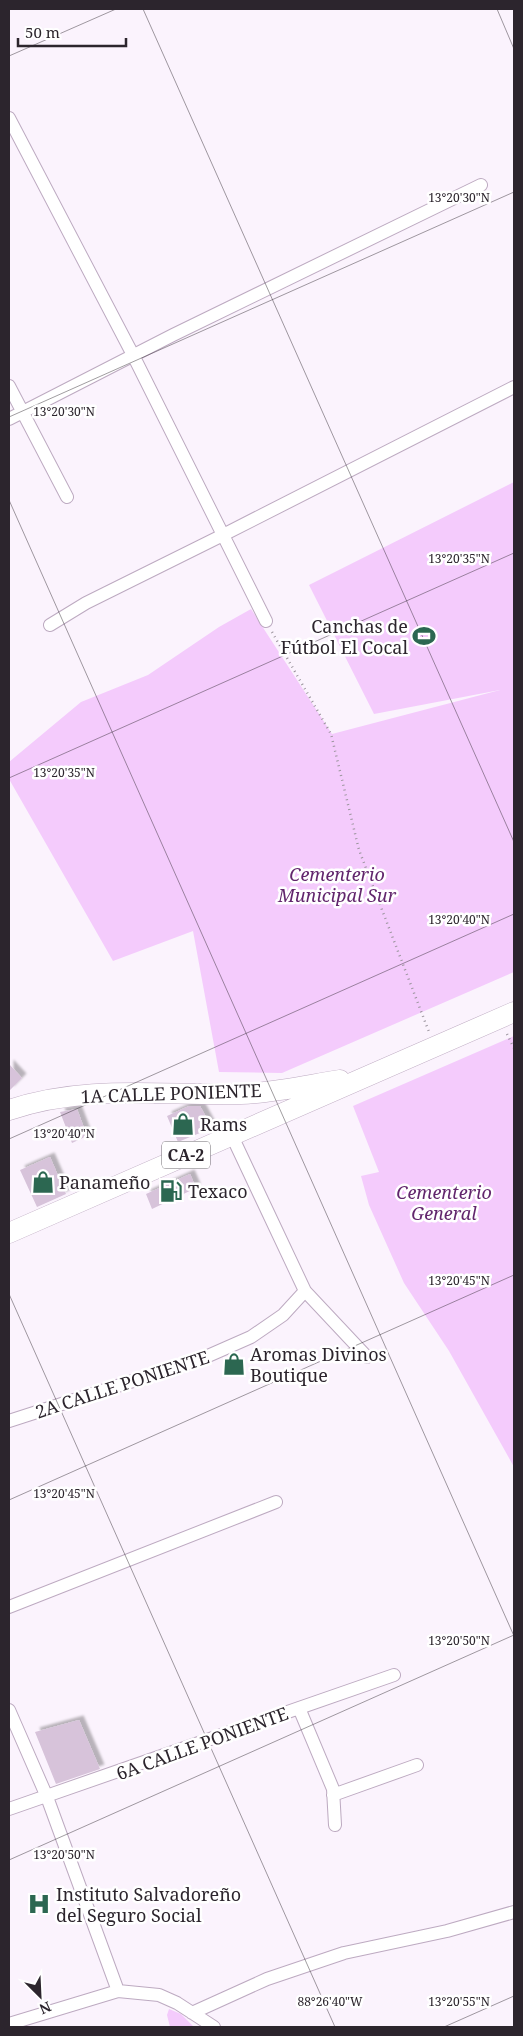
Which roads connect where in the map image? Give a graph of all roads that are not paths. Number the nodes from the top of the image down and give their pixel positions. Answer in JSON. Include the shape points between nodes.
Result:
{"nodes":[{"id":1,"x":9,"y":118,"type":"edge"},
{"id":2,"x":481,"y":185,"type":"dead end"},
{"id":3,"x":133,"y":355,"type":"junction"},
{"id":4,"x":9,"y":386,"type":"edge"},
{"id":5,"x":514,"y":387,"type":"edge"},
{"id":6,"x":22,"y":412,"type":"junction"},
{"id":7,"x":9,"y":419,"type":"edge"},
{"id":8,"x":67,"y":497,"type":"dead end"},
{"id":9,"x":223,"y":536,"type":"junction"},
{"id":10,"x":266,"y":621,"type":"road end"},
{"id":11,"x":50,"y":625,"type":"dead end"},
{"id":12,"x":514,"y":1012,"type":"edge"},
{"id":13,"x":364,"y":1077,"type":"junction"},
{"id":14,"x":242,"y":1094,"type":"junction"},
{"id":15,"x":9,"y":1110,"type":"edge"},
{"id":16,"x":237,"y":1134,"type":"junction"},
{"id":17,"x":9,"y":1233,"type":"edge"},
{"id":18,"x":305,"y":1291,"type":"junction"},
{"id":19,"x":367,"y":1357,"type":"dead end"},
{"id":20,"x":9,"y":1421,"type":"edge"},
{"id":21,"x":276,"y":1502,"type":"dead end"},
{"id":22,"x":9,"y":1607,"type":"edge"},
{"id":23,"x":394,"y":1675,"type":"dead end"},
{"id":24,"x":300,"y":1708,"type":"junction"},
{"id":25,"x":9,"y":1710,"type":"edge"},
{"id":26,"x":417,"y":1765,"type":"dead end"},
{"id":27,"x":333,"y":1795,"type":"junction"},
{"id":28,"x":47,"y":1798,"type":"junction"},
{"id":29,"x":9,"y":1810,"type":"edge"},
{"id":30,"x":335,"y":1825,"type":"dead end"},
{"id":31,"x":514,"y":1912,"type":"edge"},
{"id":32,"x":118,"y":1990,"type":"junction"},
{"id":33,"x":192,"y":2014,"type":"junction"},
{"id":34,"x":9,"y":2024,"type":"edge"},
{"id":35,"x":214,"y":2027,"type":"edge"}],
"edges":[{"from":1,"to":3,"type":"street"},
{"from":2,"to":3,"type":"street"},
{"from":3,"to":6,"type":"street"},
{"from":3,"to":9,"type":"street"},
{"from":4,"to":6,"type":"street"},
{"from":5,"to":9,"type":"street"},
{"from":6,"to":7,"type":"street"},
{"from":6,"to":8,"type":"street"},
{"from":9,"to":10,"type":"street"},
{"from":9,"to":11,"type":"street","via":[[86,603]]},
{"from":12,"to":13,"type":"main road","number":"CA-2"},
{"from":13,"to":14,"type":"main road","name":"1A CALLE PONIENTE","number":"CA-2"},
{"from":13,"to":16,"type":"main road","number":"CA-2"},
{"from":14,"to":15,"type":"main road","name":"1A CALLE PONIENTE","number":"CA-2","via":[[133,1092],[74,1095]]},
{"from":14,"to":16,"type":"main road","via":[[251,1110]]},
{"from":16,"to":17,"type":"main road","number":"CA-2"},
{"from":16,"to":18,"type":"street"},
{"from":18,"to":19,"type":"street"},
{"from":18,"to":20,"type":"street","name":"2A CALLE PONIENTE","via":[[282,1315],[251,1337],[217,1352]]},
{"from":21,"to":22,"type":"street"},
{"from":23,"to":24,"type":"street","name":"6A CALLE PONIENTE"},
{"from":24,"to":27,"type":"street"},
{"from":24,"to":28,"type":"street","name":"6A CALLE PONIENTE"},
{"from":25,"to":28,"type":"street"},
{"from":26,"to":27,"type":"street"},
{"from":27,"to":30,"type":"street"},
{"from":28,"to":29,"type":"street","name":"6A CALLE PONIENTE"},
{"from":28,"to":32,"type":"street"},
{"from":31,"to":33,"type":"street","via":[[447,1931],[344,1953],[267,1979]]},
{"from":32,"to":33,"type":"street","via":[[159,1995]]},
{"from":32,"to":34,"type":"street"},
{"from":33,"to":35,"type":"street"}]}
